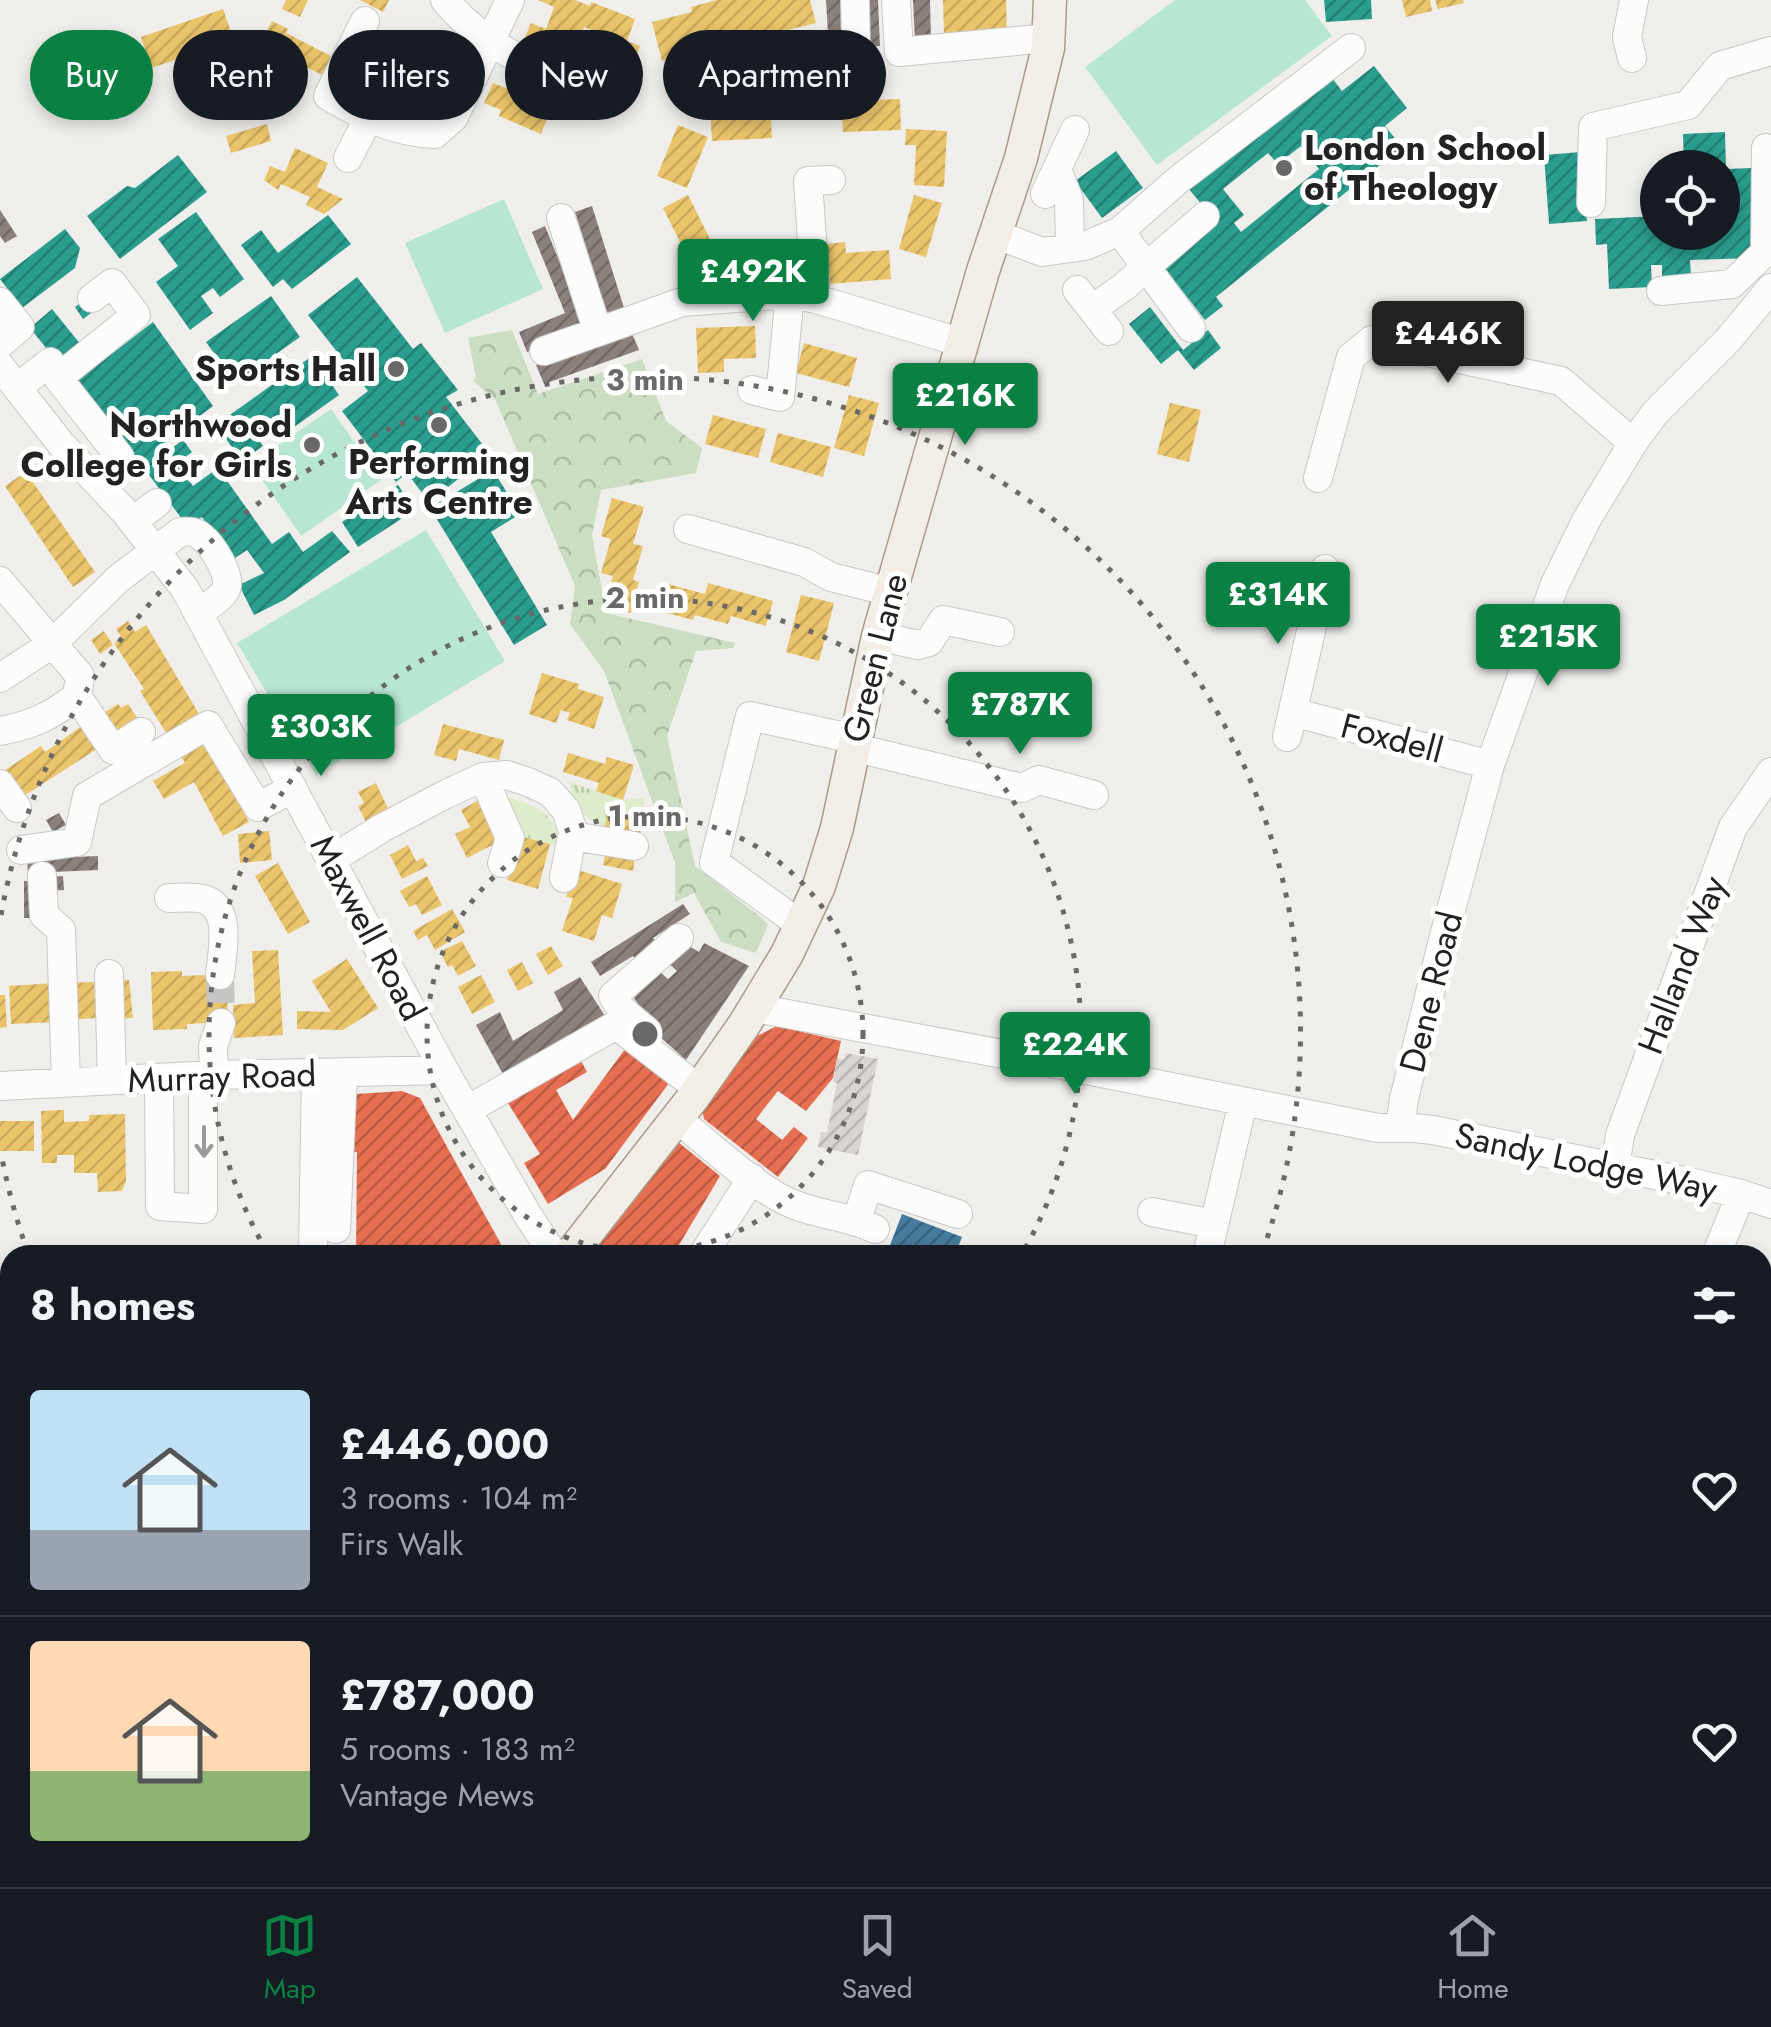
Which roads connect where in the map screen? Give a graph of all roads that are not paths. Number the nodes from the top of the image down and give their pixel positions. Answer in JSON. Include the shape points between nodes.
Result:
{"nodes":[{"id":1,"x":446,"y":0,"type":"edge"},
{"id":2,"x":510,"y":0,"type":"edge"},
{"id":3,"x":854,"y":0,"type":"edge"},
{"id":4,"x":896,"y":0,"type":"edge"},
{"id":5,"x":1050,"y":0,"type":"edge"},
{"id":6,"x":1634,"y":0,"type":"edge"},
{"id":7,"x":365,"y":21,"type":"dead end"},
{"id":8,"x":361,"y":30,"type":"edge"},
{"id":9,"x":855,"y":30,"type":"edge"},
{"id":10,"x":1048,"y":38,"type":"junction"},
{"id":11,"x":491,"y":41,"type":"junction"},
{"id":12,"x":1351,"y":48,"type":"dead end"},
{"id":13,"x":505,"y":50,"type":"edge"},
{"id":14,"x":1771,"y":51,"type":"edge"},
{"id":15,"x":485,"y":53,"type":"edge"},
{"id":16,"x":1632,"y":58,"type":"dead end"},
{"id":17,"x":368,"y":120,"type":"joint"},
{"id":18,"x":452,"y":120,"type":"edge"},
{"id":19,"x":1075,"y":130,"type":"dead end"},
{"id":20,"x":1771,"y":150,"type":"edge"},
{"id":21,"x":348,"y":158,"type":"dead end"},
{"id":22,"x":831,"y":180,"type":"dead end"},
{"id":23,"x":1591,"y":204,"type":"dead end"},
{"id":24,"x":1205,"y":216,"type":"dead end"},
{"id":25,"x":562,"y":218,"type":"dead end"},
{"id":26,"x":1120,"y":231,"type":"junction"},
{"id":27,"x":995,"y":234,"type":"junction"},
{"id":28,"x":1070,"y":248,"type":"junction"},
{"id":29,"x":1146,"y":267,"type":"junction"},
{"id":30,"x":1732,"y":284,"type":"junction"},
{"id":31,"x":1771,"y":288,"type":"edge"},
{"id":32,"x":1661,"y":291,"type":"dead end"},
{"id":33,"x":803,"y":296,"type":"junction"},
{"id":34,"x":92,"y":298,"type":"dead end"},
{"id":35,"x":0,"y":302,"type":"edge"},
{"id":36,"x":1093,"y":310,"type":"dead end"},
{"id":37,"x":1752,"y":311,"type":"junction"},
{"id":38,"x":1191,"y":328,"type":"dead end"},
{"id":39,"x":598,"y":332,"type":"junction"},
{"id":40,"x":963,"y":343,"type":"junction"},
{"id":41,"x":0,"y":344,"type":"edge"},
{"id":42,"x":544,"y":351,"type":"dead end"},
{"id":43,"x":50,"y":362,"type":"dead end"},
{"id":44,"x":9,"y":377,"type":"edge"},
{"id":45,"x":752,"y":390,"type":"dead end"},
{"id":46,"x":1633,"y":442,"type":"junction"},
{"id":47,"x":93,"y":477,"type":"junction"},
{"id":48,"x":1318,"y":478,"type":"dead end"},
{"id":49,"x":156,"y":503,"type":"dead end"},
{"id":50,"x":133,"y":521,"type":"junction"},
{"id":51,"x":688,"y":529,"type":"dead end"},
{"id":52,"x":155,"y":550,"type":"junction"},
{"id":53,"x":1326,"y":569,"type":"dead end"},
{"id":54,"x":0,"y":581,"type":"edge"},
{"id":55,"x":891,"y":592,"type":"junction"},
{"id":56,"x":199,"y":614,"type":"junction"},
{"id":57,"x":1000,"y":632,"type":"dead end"},
{"id":58,"x":878,"y":636,"type":"junction"},
{"id":59,"x":52,"y":644,"type":"junction"},
{"id":60,"x":0,"y":678,"type":"edge"},
{"id":61,"x":77,"y":696,"type":"junction"},
{"id":62,"x":248,"y":702,"type":"junction"},
{"id":63,"x":208,"y":724,"type":"junction"},
{"id":64,"x":0,"y":731,"type":"edge"},
{"id":65,"x":141,"y":732,"type":"dead end"},
{"id":66,"x":843,"y":740,"type":"junction"},
{"id":67,"x":1490,"y":764,"type":"junction"},
{"id":68,"x":1771,"y":772,"type":"edge"},
{"id":69,"x":483,"y":777,"type":"junction"},
{"id":70,"x":0,"y":784,"type":"edge"},
{"id":71,"x":293,"y":788,"type":"junction"},
{"id":72,"x":1094,"y":794,"type":"dead end"},
{"id":73,"x":16,"y":808,"type":"dead end"},
{"id":74,"x":572,"y":836,"type":"junction"},
{"id":75,"x":634,"y":846,"type":"dead end"},
{"id":76,"x":21,"y":850,"type":"dead end"},
{"id":77,"x":332,"y":860,"type":"junction"},
{"id":78,"x":502,"y":863,"type":"dead end"},
{"id":79,"x":42,"y":876,"type":"dead end"},
{"id":80,"x":564,"y":878,"type":"dead end"},
{"id":81,"x":169,"y":898,"type":"dead end"},
{"id":82,"x":801,"y":925,"type":"junction"},
{"id":83,"x":679,"y":938,"type":"dead end"},
{"id":84,"x":108,"y":974,"type":"dead end"},
{"id":85,"x":220,"y":975,"type":"tunnel mouth"},
{"id":86,"x":755,"y":1008,"type":"junction"},
{"id":87,"x":220,"y":1023,"type":"tunnel mouth"},
{"id":88,"x":444,"y":1070,"type":"junction"},
{"id":89,"x":329,"y":1073,"type":"junction"},
{"id":90,"x":209,"y":1075,"type":"junction"},
{"id":91,"x":158,"y":1078,"type":"junction"},
{"id":92,"x":112,"y":1080,"type":"junction"},
{"id":93,"x":66,"y":1082,"type":"junction"},
{"id":94,"x":702,"y":1085,"type":"junction"},
{"id":95,"x":0,"y":1086,"type":"edge"},
{"id":96,"x":1243,"y":1102,"type":"junction"},
{"id":97,"x":467,"y":1110,"type":"junction"},
{"id":98,"x":676,"y":1118,"type":"junction"},
{"id":99,"x":1400,"y":1128,"type":"junction"},
{"id":100,"x":1616,"y":1167,"type":"junction"},
{"id":101,"x":752,"y":1178,"type":"junction"},
{"id":102,"x":1742,"y":1194,"type":"junction"},
{"id":103,"x":1771,"y":1204,"type":"edge"},
{"id":104,"x":1152,"y":1212,"type":"dead end"},
{"id":105,"x":958,"y":1214,"type":"dead end"},
{"id":106,"x":1214,"y":1224,"type":"junction"},
{"id":107,"x":336,"y":1229,"type":"dead end"},
{"id":108,"x":314,"y":1245,"type":"edge"},
{"id":109,"x":548,"y":1245,"type":"edge"},
{"id":110,"x":578,"y":1245,"type":"edge"},
{"id":111,"x":709,"y":1245,"type":"edge"},
{"id":112,"x":1209,"y":1245,"type":"edge"},
{"id":113,"x":1720,"y":1245,"type":"edge"}],
"edges":[{"from":1,"to":11,"type":"street"},
{"from":2,"to":11,"type":"street"},
{"from":3,"to":9,"type":"street"},
{"from":4,"to":10,"type":"street","via":[[899,52]]},
{"from":5,"to":10,"type":"main road","name":"Green Lane"},
{"from":6,"to":16,"type":"street","via":[[1627,37]]},
{"from":7,"to":8,"type":"street"},
{"from":10,"to":27,"type":"main road","name":"Green Lane","via":[[1021,158]]},
{"from":11,"to":13,"type":"street"},
{"from":11,"to":15,"type":"street"},
{"from":12,"to":26,"type":"street"},
{"from":14,"to":23,"type":"street","via":[[1720,66],[1688,104],[1593,127]]},
{"from":17,"to":18,"type":"street","via":[[435,134]]},
{"from":17,"to":21,"type":"street"},
{"from":19,"to":28,"type":"street","via":[[1051,182],[1069,200]]},
{"from":20,"to":30,"type":"street","via":[[1766,148],[1765,252]]},
{"from":22,"to":33,"type":"street","via":[[808,182]]},
{"from":24,"to":29,"type":"street"},
{"from":25,"to":39,"type":"street"},
{"from":26,"to":28,"type":"street"},
{"from":26,"to":29,"type":"street"},
{"from":27,"to":28,"type":"street","via":[[1042,252]]},
{"from":27,"to":40,"type":"main road","name":"Green Lane"},
{"from":29,"to":36,"type":"street"},
{"from":29,"to":38,"type":"street"},
{"from":30,"to":32,"type":"street"},
{"from":30,"to":37,"type":"street"},
{"from":31,"to":37,"type":"street","name":"Dene Road"},
{"from":33,"to":39,"type":"street","via":[[682,302]]},
{"from":33,"to":40,"type":"street"},
{"from":33,"to":45,"type":"street","via":[[780,397]]},
{"from":34,"to":47,"type":"street","via":[[112,283],[136,315],[58,378],[120,458]]},
{"from":35,"to":41,"type":"street","via":[[20,327]]},
{"from":37,"to":46,"type":"street","name":"Dene Road"},
{"from":39,"to":42,"type":"street"},
{"from":40,"to":55,"type":"main road","name":"Green Lane"},
{"from":43,"to":44,"type":"street"},
{"from":44,"to":47,"type":"street","name":"Maxwell Road"},
{"from":46,"to":48,"type":"street","via":[[1561,381],[1372,340],[1351,358]]},
{"from":46,"to":67,"type":"street","name":"Dene Road","via":[[1556,584]]},
{"from":47,"to":50,"type":"street","name":"Maxwell Road"},
{"from":49,"to":50,"type":"street"},
{"from":50,"to":52,"type":"street","name":"Maxwell Road"},
{"from":51,"to":55,"type":"street"},
{"from":52,"to":56,"type":"street","name":"Maxwell Road"},
{"from":52,"to":56,"type":"street","via":[[191,531],[215,554],[227,585]]},
{"from":52,"to":59,"type":"street"},
{"from":53,"to":67,"type":"street","name":"Foxdell","via":[[1290,724]]},
{"from":54,"to":59,"type":"street"},
{"from":55,"to":58,"type":"main road","name":"Green Lane"},
{"from":56,"to":62,"type":"street","name":"Maxwell Road"},
{"from":57,"to":58,"type":"street","via":[[943,620],[929,642],[918,645]]},
{"from":58,"to":66,"type":"main road","name":"Green Lane"},
{"from":59,"to":60,"type":"street"},
{"from":59,"to":61,"type":"street","via":[[80,676]]},
{"from":61,"to":64,"type":"street","via":[[52,715]]},
{"from":61,"to":65,"type":"street","via":[[113,750]]},
{"from":62,"to":63,"type":"street"},
{"from":62,"to":71,"type":"street","name":"Maxwell Road"},
{"from":63,"to":71,"type":"street","via":[[258,807]]},
{"from":63,"to":76,"type":"street","via":[[88,796],[77,842]]},
{"from":66,"to":72,"type":"street","via":[[1022,788],[1039,780]]},
{"from":66,"to":82,"type":"main road","name":"Green Lane","via":[[836,828]]},
{"from":66,"to":82,"type":"street","via":[[750,716],[714,862]]},
{"from":67,"to":99,"type":"street","name":"Dene Road"},
{"from":68,"to":100,"type":"street","name":"Halland Way","via":[[1733,827],[1620,1135]]},
{"from":69,"to":74,"type":"street","via":[[508,775],[550,792],[566,810]]},
{"from":69,"to":77,"type":"street"},
{"from":69,"to":78,"type":"street","via":[[510,838]]},
{"from":70,"to":73,"type":"street"},
{"from":71,"to":77,"type":"street","name":"Maxwell Road"},
{"from":74,"to":75,"type":"street"},
{"from":74,"to":80,"type":"street"},
{"from":77,"to":88,"type":"street","name":"Maxwell Road"},
{"from":79,"to":93,"type":"street","via":[[44,914],[61,930]]},
{"from":81,"to":85,"type":"street","via":[[200,898],[215,906],[224,928]]},
{"from":82,"to":86,"type":"main road","name":"Green Lane"},
{"from":83,"to":94,"type":"street","via":[[613,996]]},
{"from":84,"to":92,"type":"street"},
{"from":86,"to":94,"type":"main road","name":"Green Lane"},
{"from":86,"to":96,"type":"street"},
{"from":87,"to":90,"type":"street"},
{"from":88,"to":89,"type":"street","name":"Murray Road"},
{"from":88,"to":97,"type":"street","name":"Maxwell Road"},
{"from":89,"to":90,"type":"street","name":"Murray Road"},
{"from":89,"to":107,"type":"street"},
{"from":89,"to":108,"type":"street"},
{"from":90,"to":91,"type":"street","name":"Murray Road"},
{"from":90,"to":91,"type":"street","one_way":true,"via":[[203,1209],[160,1206]]},
{"from":91,"to":92,"type":"street","name":"Murray Road"},
{"from":92,"to":93,"type":"street","name":"Murray Road"},
{"from":93,"to":95,"type":"street","name":"Murray Road"},
{"from":94,"to":97,"type":"street","via":[[616,1025]]},
{"from":94,"to":98,"type":"main road","name":"Green Lane"},
{"from":96,"to":99,"type":"street"},
{"from":96,"to":106,"type":"street"},
{"from":97,"to":109,"type":"street","name":"Maxwell Road"},
{"from":98,"to":101,"type":"street"},
{"from":98,"to":110,"type":"main road","name":"Green Lane"},
{"from":99,"to":100,"type":"street","name":"Sandy Lodge Way"},
{"from":100,"to":102,"type":"street","name":"Sandy Lodge Way"},
{"from":101,"to":105,"type":"street","via":[[784,1200],[866,1225],[868,1185]]},
{"from":101,"to":111,"type":"street"},
{"from":102,"to":103,"type":"street","name":"Sandy Lodge Way"},
{"from":102,"to":113,"type":"street"},
{"from":104,"to":106,"type":"street"},
{"from":106,"to":112,"type":"street"}]}
